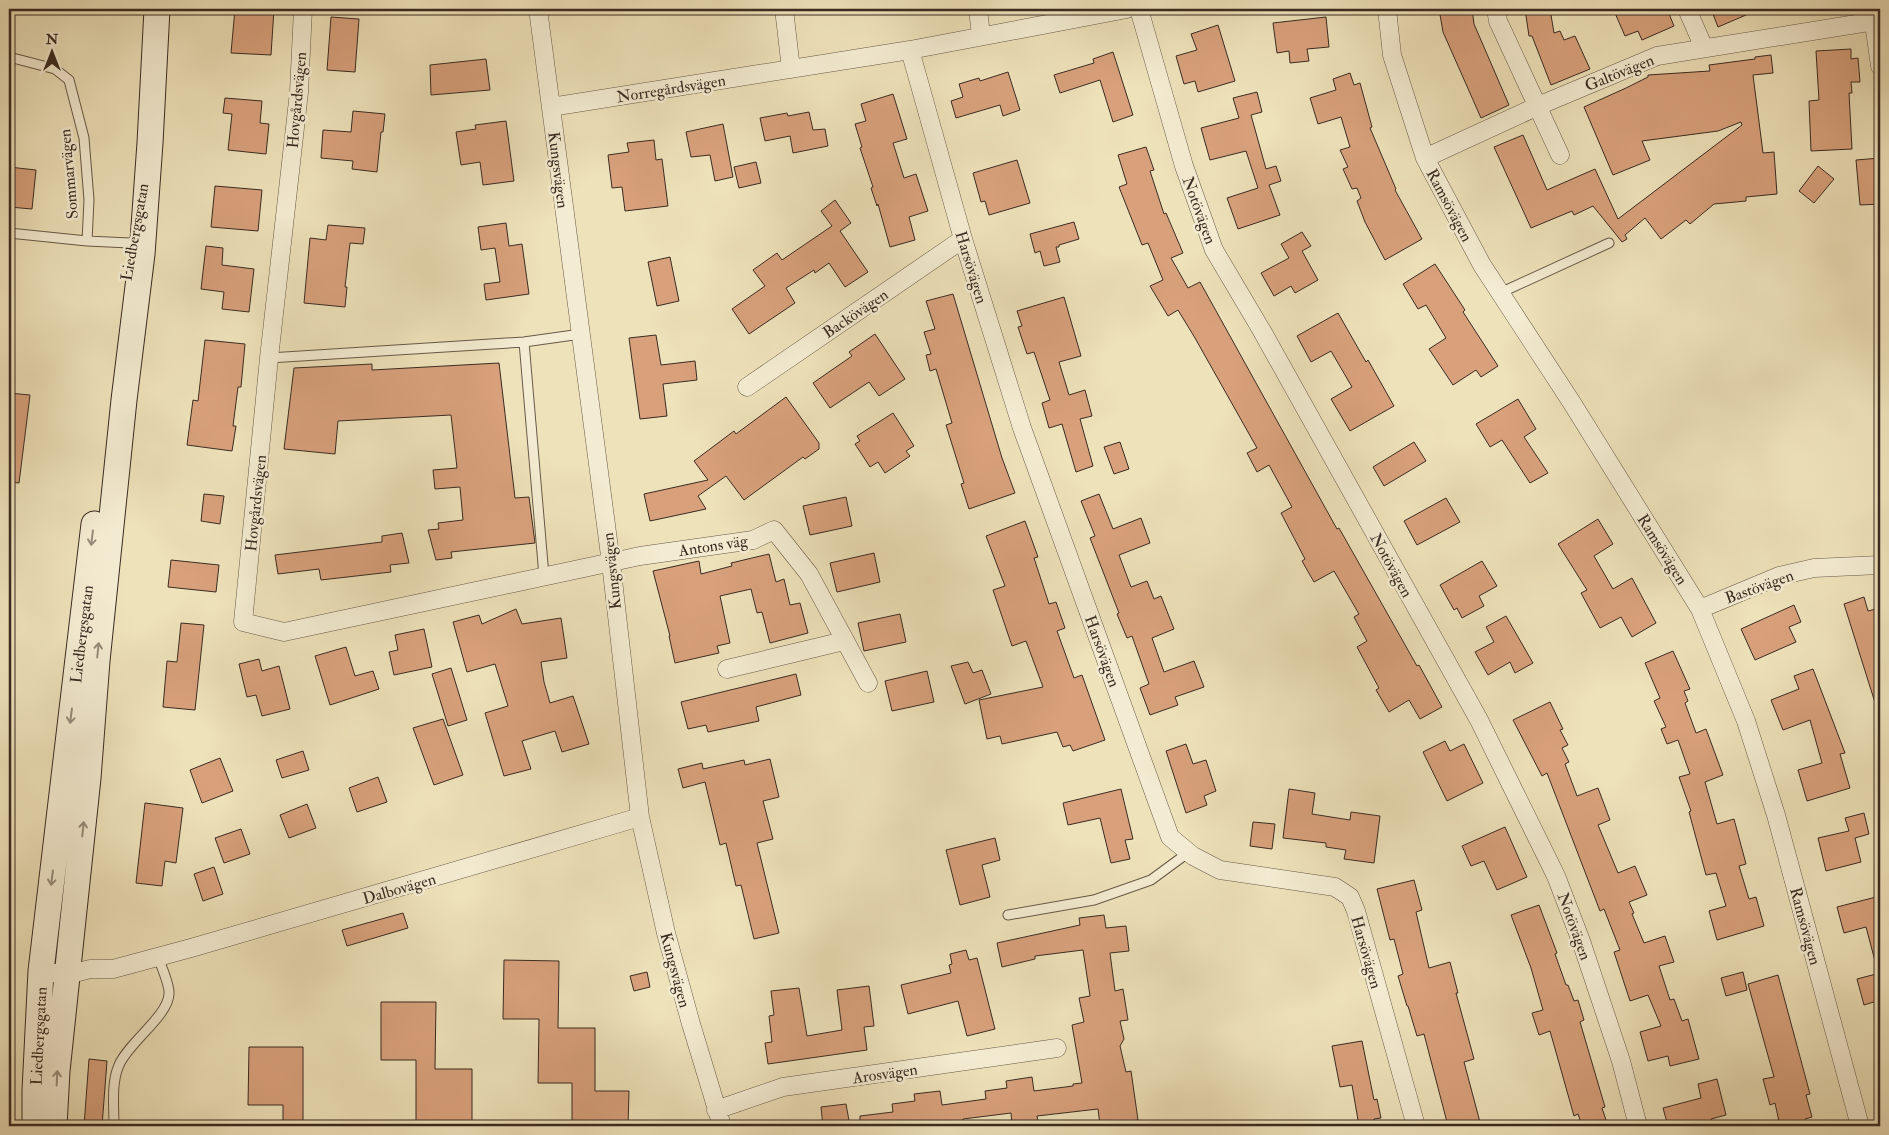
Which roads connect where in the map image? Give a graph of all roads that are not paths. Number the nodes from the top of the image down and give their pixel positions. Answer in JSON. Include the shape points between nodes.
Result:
{"nodes":[{"id":1,"x":157,"y":9,"type":"edge"},
{"id":2,"x":302,"y":9,"type":"edge"},
{"id":3,"x":538,"y":9,"type":"edge"},
{"id":4,"x":784,"y":9,"type":"edge"},
{"id":5,"x":978,"y":9,"type":"edge"},
{"id":6,"x":1127,"y":9,"type":"edge"},
{"id":7,"x":1139,"y":9,"type":"edge"},
{"id":8,"x":1387,"y":9,"type":"edge"},
{"id":9,"x":1496,"y":9,"type":"edge"},
{"id":10,"x":1687,"y":9,"type":"edge"},
{"id":11,"x":1874,"y":15,"type":"edge"},
{"id":12,"x":981,"y":36,"type":"junction"},
{"id":13,"x":1704,"y":48,"type":"junction"},
{"id":14,"x":910,"y":50,"type":"junction"},
{"id":15,"x":9,"y":56,"type":"edge"},
{"id":16,"x":1880,"y":66,"type":"edge"},
{"id":17,"x":791,"y":69,"type":"junction"},
{"id":18,"x":1538,"y":106,"type":"junction"},
{"id":19,"x":551,"y":107,"type":"junction"},
{"id":20,"x":150,"y":144,"type":"junction"},
{"id":21,"x":1560,"y":155,"type":"dead end"},
{"id":22,"x":1425,"y":158,"type":"junction"},
{"id":23,"x":9,"y":233,"type":"edge"},
{"id":24,"x":963,"y":239,"type":"junction"},
{"id":25,"x":87,"y":241,"type":"junction"},
{"id":26,"x":130,"y":243,"type":"junction"},
{"id":27,"x":1609,"y":243,"type":"dead end"},
{"id":28,"x":1500,"y":293,"type":"junction"},
{"id":29,"x":581,"y":334,"type":"junction"},
{"id":30,"x":524,"y":342,"type":"junction"},
{"id":31,"x":269,"y":358,"type":"junction"},
{"id":32,"x":747,"y":387,"type":"dead end"},
{"id":33,"x":611,"y":563,"type":"junction"},
{"id":34,"x":1880,"y":565,"type":"edge"},
{"id":35,"x":544,"y":576,"type":"junction"},
{"id":36,"x":1700,"y":609,"type":"junction"},
{"id":37,"x":844,"y":640,"type":"junction"},
{"id":38,"x":726,"y":669,"type":"dead end"},
{"id":39,"x":868,"y":683,"type":"dead end"},
{"id":40,"x":640,"y":817,"type":"junction"},
{"id":41,"x":1189,"y":852,"type":"junction"},
{"id":42,"x":1008,"y":915,"type":"dead end"},
{"id":43,"x":158,"y":957,"type":"junction"},
{"id":44,"x":41,"y":971,"type":"junction"},
{"id":45,"x":67,"y":975,"type":"junction"},
{"id":46,"x":1057,"y":1048,"type":"dead end"},
{"id":47,"x":719,"y":1118,"type":"edge"},
{"id":48,"x":35,"y":1126,"type":"edge"},
{"id":49,"x":54,"y":1126,"type":"edge"},
{"id":50,"x":114,"y":1126,"type":"edge"},
{"id":51,"x":1416,"y":1126,"type":"edge"},
{"id":52,"x":1638,"y":1126,"type":"edge"},
{"id":53,"x":1860,"y":1126,"type":"edge"}],
"edges":[{"from":1,"to":20,"type":"street","name":"Liedbergsgatan"},
{"from":2,"to":31,"type":"street","name":"Hovgårdsvägen","via":[[299,92]]},
{"from":3,"to":19,"type":"street","name":"Kungsvägen"},
{"from":4,"to":17,"type":"street"},
{"from":5,"to":12,"type":"street"},
{"from":6,"to":12,"type":"street","name":"Norregårdsvägen"},
{"from":7,"to":52,"type":"street","name":"Notövägen","via":[[1184,166],[1214,250],[1479,720],[1556,876],[1621,1061]]},
{"from":8,"to":22,"type":"street","name":"Ramsövägen","via":[[1392,56]]},
{"from":9,"to":18,"type":"street","via":[[1498,21]]},
{"from":10,"to":13,"type":"street"},
{"from":11,"to":13,"type":"street","name":"Galtövägen"},
{"from":11,"to":16,"type":"street","name":"Galtövägen"},
{"from":12,"to":14,"type":"street","name":"Norregårdsvägen"},
{"from":13,"to":18,"type":"street","name":"Galtövägen","via":[[1657,56]]},
{"from":14,"to":17,"type":"street","name":"Norregårdsvägen"},
{"from":14,"to":24,"type":"street","name":"Harsövägen"},
{"from":15,"to":25,"type":"lane","name":"Sommarvägen","via":[[55,69],[69,80],[84,138],[89,200]]},
{"from":17,"to":19,"type":"street","name":"Norregårdsvägen"},
{"from":18,"to":21,"type":"street"},
{"from":18,"to":22,"type":"street","name":"Galtövägen"},
{"from":19,"to":29,"type":"street","name":"Kungsvägen"},
{"from":20,"to":26,"type":"street","name":"Liedbergsgatan"},
{"from":45,"to":20,"type":"street","name":"Liedbergsgatan","one_way":true,"via":[[115,487],[142,254]]},
{"from":22,"to":28,"type":"street","name":"Ramsövägen"},
{"from":23,"to":25,"type":"lane"},
{"from":24,"to":32,"type":"street","name":"Backövägen"},
{"from":24,"to":41,"type":"street","name":"Harsövägen","via":[[1022,428],[1170,837]]},
{"from":25,"to":26,"type":"lane"},
{"from":26,"to":44,"type":"street","name":"Liedbergsgatan","one_way":true},
{"from":27,"to":28,"type":"lane"},
{"from":28,"to":36,"type":"street","name":"Ramsövägen"},
{"from":29,"to":30,"type":"lane"},
{"from":29,"to":33,"type":"street","name":"Kungsvägen"},
{"from":30,"to":31,"type":"lane"},
{"from":30,"to":35,"type":"lane"},
{"from":31,"to":35,"type":"street","name":"Hovgårdsvägen","via":[[243,622],[284,632]]},
{"from":33,"to":35,"type":"street","name":"Hovgårdsvägen"},
{"from":33,"to":37,"type":"street","name":"Antons väg","via":[[753,540],[774,530],[809,574]]},
{"from":33,"to":40,"type":"street","name":"Kungsvägen"},
{"from":34,"to":36,"type":"street","name":"Bastövägen","via":[[1814,568],[1779,576]]},
{"from":36,"to":53,"type":"street","name":"Ramsövägen","via":[[1746,721],[1776,815]]},
{"from":37,"to":38,"type":"street"},
{"from":37,"to":39,"type":"street","name":"Antons väg"},
{"from":40,"to":43,"type":"street","name":"Dalbovägen"},
{"from":40,"to":47,"type":"street","name":"Kungsvägen","via":[[668,942]]},
{"from":41,"to":42,"type":"lane","via":[[1151,880],[1094,900]]},
{"from":41,"to":51,"type":"street","name":"Harsövägen","via":[[1220,870],[1335,887],[1350,897]]},
{"from":43,"to":45,"type":"street","name":"Dalbovägen","via":[[113,969],[90,969]]},
{"from":43,"to":50,"type":"lane","via":[[170,993],[166,1008],[128,1050],[118,1067]]},
{"from":44,"to":45,"type":"street","name":"Dalbovägen"},
{"from":44,"to":48,"type":"street","name":"Liedbergsgatan"},
{"from":49,"to":45,"type":"street","name":"Liedbergsgatan","one_way":true},
{"from":46,"to":47,"type":"street","name":"Arosvägen","via":[[783,1087]]}]}
